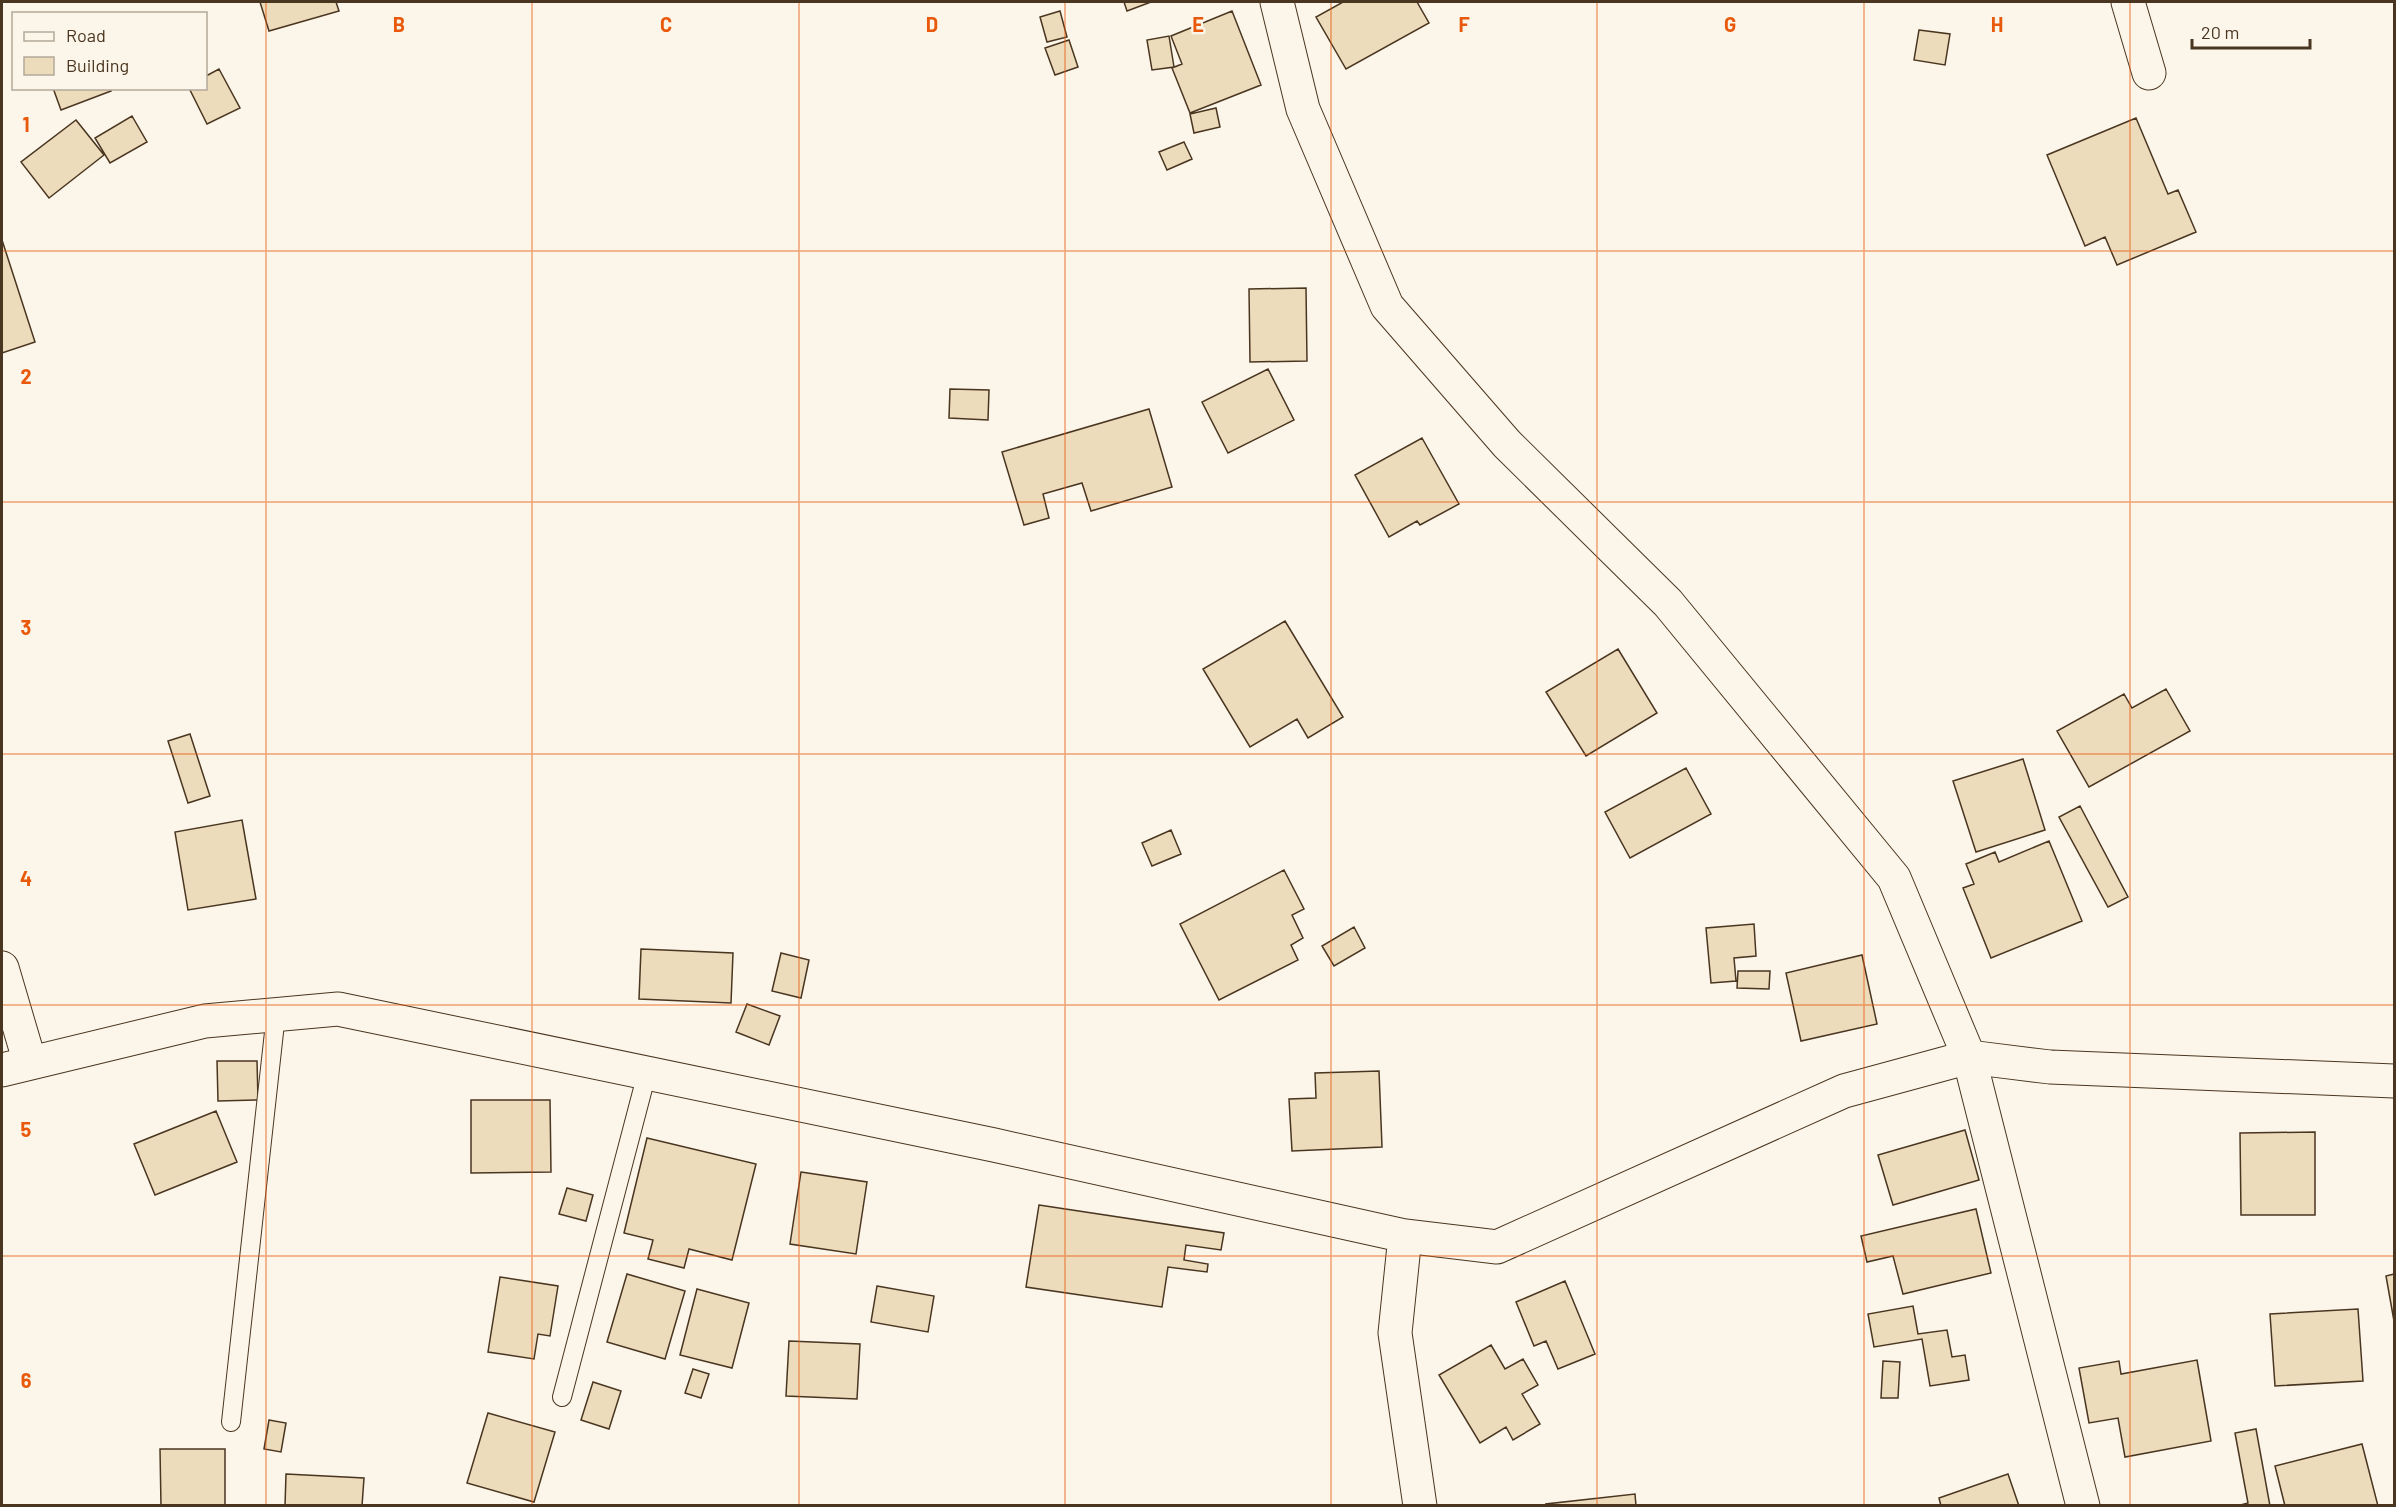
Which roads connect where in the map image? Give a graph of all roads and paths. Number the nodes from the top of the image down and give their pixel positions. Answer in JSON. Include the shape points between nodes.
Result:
{"nodes":[{"id":1,"x":1277,"y":2,"type":"edge"},
{"id":2,"x":2128,"y":2,"type":"edge"},
{"id":3,"x":2149,"y":73,"type":"dead end"},
{"id":4,"x":2,"y":968,"type":"edge"},
{"id":5,"x":276,"y":1014,"type":"junction"},
{"id":6,"x":1969,"y":1057,"type":"junction"},
{"id":7,"x":16,"y":1067,"type":"edge"},
{"id":8,"x":647,"y":1073,"type":"junction"},
{"id":9,"x":2394,"y":1081,"type":"edge"},
{"id":10,"x":1405,"y":1236,"type":"junction"},
{"id":11,"x":562,"y":1397,"type":"dead end"},
{"id":12,"x":231,"y":1422,"type":"dead end"},
{"id":13,"x":1420,"y":1506,"type":"edge"},
{"id":14,"x":2083,"y":1506,"type":"edge"}],
"edges":[{"from":1,"to":6,"type":"street","via":[[1303,109],[1387,306],[1507,444],[1668,603],[1894,878]]},
{"from":2,"to":3,"type":"street"},
{"from":4,"to":7,"type":"street"},
{"from":5,"to":7,"type":"street","via":[[205,1021]]},
{"from":5,"to":8,"type":"street","via":[[338,1008]]},
{"from":5,"to":12,"type":"lane"},
{"from":6,"to":9,"type":"street","via":[[2050,1067]]},
{"from":6,"to":10,"type":"street","via":[[1844,1091],[1497,1247]]},
{"from":6,"to":14,"type":"street"},
{"from":8,"to":10,"type":"street"},
{"from":8,"to":11,"type":"lane"},
{"from":10,"to":13,"type":"street","via":[[1395,1333]]}]}
